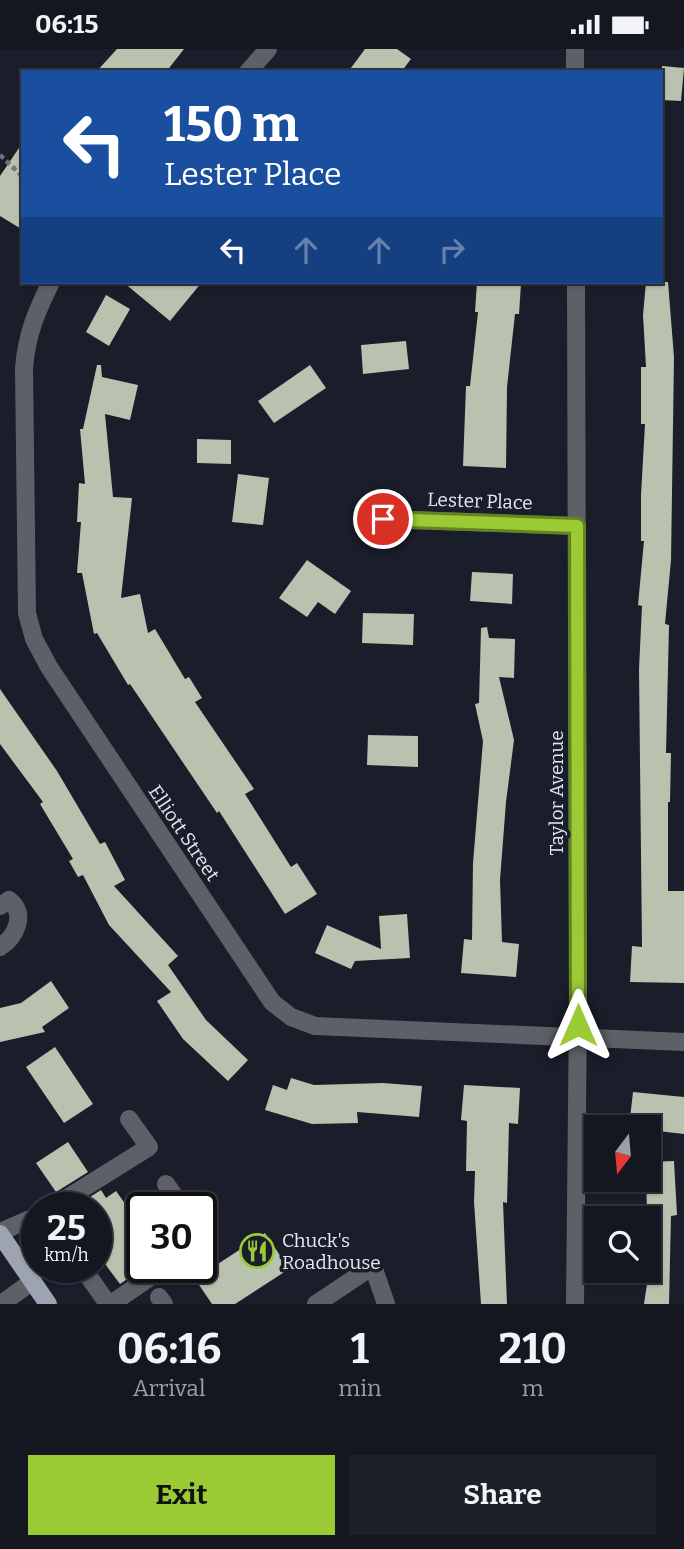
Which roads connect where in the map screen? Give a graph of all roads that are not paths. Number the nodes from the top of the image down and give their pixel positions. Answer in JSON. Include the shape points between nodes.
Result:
{"nodes":[{"id":1,"x":268,"y":49,"type":"edge"},
{"id":2,"x":575,"y":49,"type":"edge"},
{"id":3,"x":250,"y":70,"type":"edge"},
{"id":4,"x":575,"y":70,"type":"edge"},
{"id":5,"x":50,"y":284,"type":"edge"},
{"id":6,"x":576,"y":284,"type":"edge"},
{"id":7,"x":383,"y":519,"type":"dead end"},
{"id":8,"x":577,"y":526,"type":"junction"},
{"id":9,"x":3,"y":897,"type":"edge"},
{"id":10,"x":0,"y":947,"type":"edge"},
{"id":11,"x":578,"y":1039,"type":"junction"},
{"id":12,"x":684,"y":1042,"type":"edge"},
{"id":13,"x":129,"y":1119,"type":"dead end"},
{"id":14,"x":166,"y":1184,"type":"dead end"},
{"id":15,"x":77,"y":1192,"type":"edge"},
{"id":16,"x":172,"y":1192,"type":"edge"},
{"id":17,"x":21,"y":1223,"type":"edge"},
{"id":18,"x":0,"y":1233,"type":"edge"},
{"id":19,"x":21,"y":1264,"type":"edge"},
{"id":20,"x":30,"y":1283,"type":"edge"},
{"id":21,"x":34,"y":1283,"type":"edge"},
{"id":22,"x":94,"y":1283,"type":"edge"},
{"id":23,"x":141,"y":1283,"type":"edge"},
{"id":24,"x":1,"y":1304,"type":"edge"},
{"id":25,"x":48,"y":1304,"type":"edge"},
{"id":26,"x":109,"y":1304,"type":"edge"},
{"id":27,"x":316,"y":1304,"type":"edge"},
{"id":28,"x":386,"y":1304,"type":"edge"},
{"id":29,"x":575,"y":1304,"type":"edge"}],
"edges":[{"from":1,"to":3,"type":"street"},
{"from":2,"to":4,"type":"street"},
{"from":5,"to":11,"type":"street","name":"Elliott Street","via":[[30,328],[24,368],[27,613],[34,639],[48,667],[272,1002],[291,1017],[315,1026]]},
{"from":6,"to":8,"type":"street","name":"Taylor Avenue"},
{"from":7,"to":8,"type":"street","name":"Lester Place"},
{"from":8,"to":11,"type":"street","name":"Taylor Avenue"},
{"from":9,"to":10,"type":"street","via":[[18,909],[19,923]]},
{"from":11,"to":12,"type":"street","name":"Elliott Street"},
{"from":11,"to":29,"type":"street","name":"Taylor Avenue"},
{"from":13,"to":15,"type":"street","via":[[149,1147]]},
{"from":14,"to":16,"type":"street"},
{"from":17,"to":18,"type":"street"},
{"from":18,"to":19,"type":"main road"},
{"from":20,"to":24,"type":"street"},
{"from":21,"to":25,"type":"main road"},
{"from":22,"to":26,"type":"street"},
{"from":23,"to":26,"type":"street"},
{"from":27,"to":28,"type":"street","via":[[373,1266]]}]}
